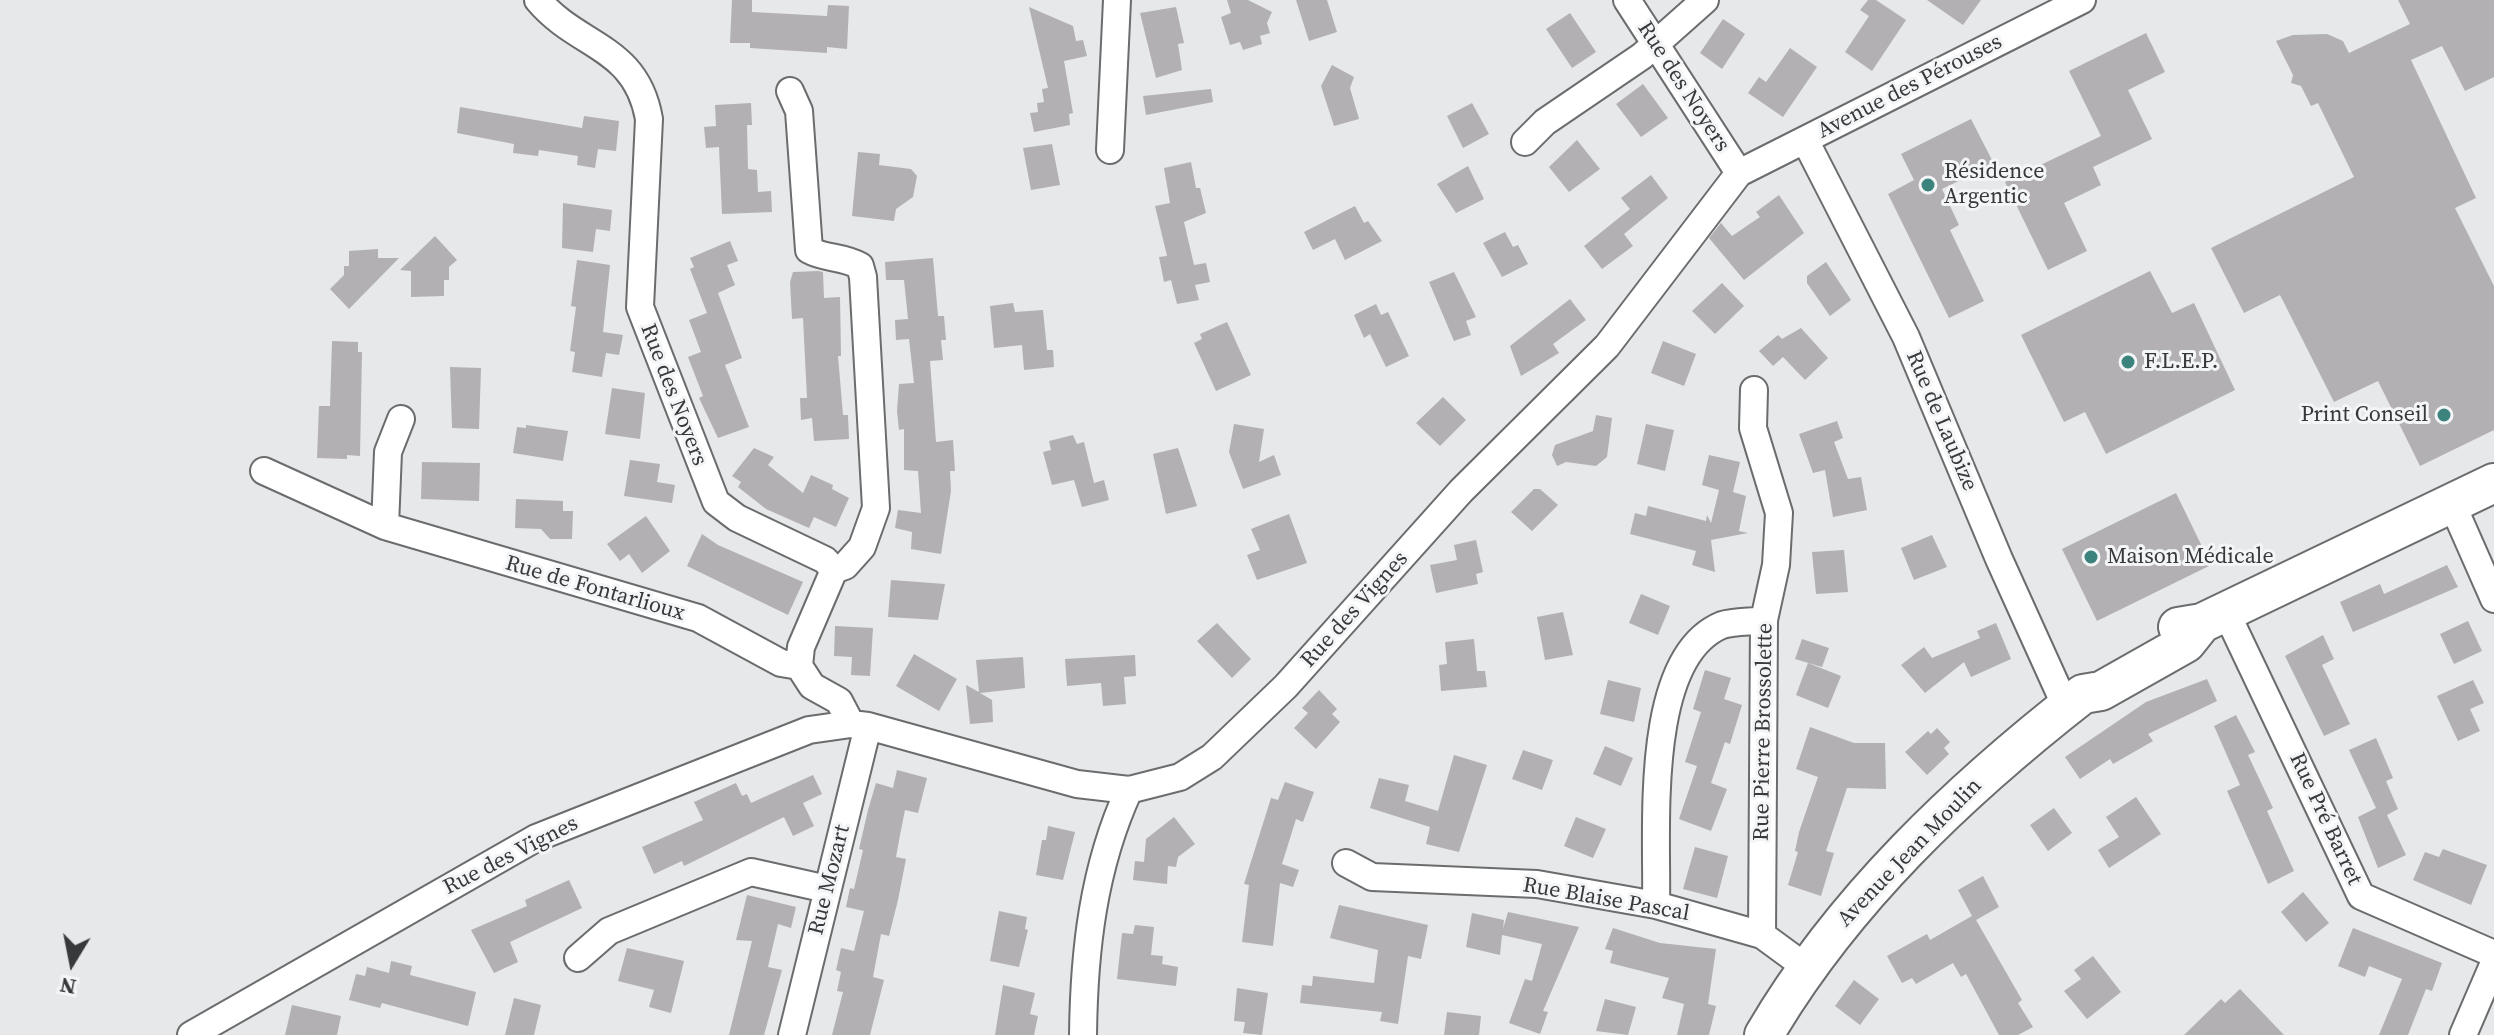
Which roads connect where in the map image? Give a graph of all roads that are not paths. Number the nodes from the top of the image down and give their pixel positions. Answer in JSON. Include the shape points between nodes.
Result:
{"nodes":[{"id":1,"x":538,"y":0,"type":"edge"},
{"id":2,"x":1117,"y":0,"type":"edge"},
{"id":3,"x":1627,"y":0,"type":"edge"},
{"id":4,"x":1705,"y":0,"type":"edge"},
{"id":5,"x":2082,"y":0,"type":"edge"},
{"id":6,"x":1656,"y":43,"type":"junction"},
{"id":7,"x":790,"y":91,"type":"dead end"},
{"id":8,"x":1805,"y":140,"type":"junction"},
{"id":9,"x":1525,"y":142,"type":"dead end"},
{"id":10,"x":1110,"y":150,"type":"dead end"},
{"id":11,"x":1739,"y":173,"type":"junction"},
{"id":12,"x":1754,"y":390,"type":"dead end"},
{"id":13,"x":401,"y":419,"type":"dead end"},
{"id":14,"x":264,"y":471,"type":"dead end"},
{"id":15,"x":2494,"y":483,"type":"edge"},
{"id":16,"x":2453,"y":506,"type":"junction"},
{"id":17,"x":385,"y":526,"type":"junction"},
{"id":18,"x":834,"y":570,"type":"junction"},
{"id":19,"x":2494,"y":599,"type":"edge"},
{"id":20,"x":2214,"y":618,"type":"junction"},
{"id":21,"x":1764,"y":620,"type":"junction"},
{"id":22,"x":799,"y":666,"type":"junction"},
{"id":23,"x":2074,"y":701,"type":"junction"},
{"id":24,"x":860,"y":725,"type":"junction"},
{"id":25,"x":1129,"y":790,"type":"junction"},
{"id":26,"x":1346,"y":863,"type":"dead end"},
{"id":27,"x":827,"y":889,"type":"junction"},
{"id":28,"x":1656,"y":905,"type":"junction"},
{"id":29,"x":1762,"y":935,"type":"junction"},
{"id":30,"x":2494,"y":954,"type":"edge"},
{"id":31,"x":578,"y":958,"type":"dead end"},
{"id":32,"x":2494,"y":963,"type":"edge"},
{"id":33,"x":1807,"y":968,"type":"junction"},
{"id":34,"x":202,"y":1032,"type":"edge"},
{"id":35,"x":792,"y":1035,"type":"edge"},
{"id":36,"x":1083,"y":1035,"type":"edge"},
{"id":37,"x":1764,"y":1035,"type":"edge"},
{"id":38,"x":2463,"y":1035,"type":"edge"}],
"edges":[{"from":1,"to":18,"type":"street","name":"Rue des Noyers","via":[[623,63],[644,90],[649,119],[640,307],[716,502],[737,518],[825,560]]},
{"from":2,"to":10,"type":"street"},
{"from":3,"to":6,"type":"street","name":"Rue des Noyers"},
{"from":4,"to":6,"type":"street"},
{"from":5,"to":8,"type":"street","name":"Avenue des Pérouses"},
{"from":6,"to":9,"type":"street"},
{"from":6,"to":11,"type":"street","name":"Rue des Noyers"},
{"from":7,"to":18,"type":"street","via":[[799,111],[809,250],[847,258],[860,266],[863,277],[876,508],[862,547]]},
{"from":8,"to":11,"type":"street","name":"Avenue des Pérouses"},
{"from":8,"to":23,"type":"street","name":"Rue de Laubize","via":[[1906,337],[1999,559]]},
{"from":11,"to":25,"type":"street","name":"Rue des Vignes","via":[[1607,346],[1433,521],[1286,686],[1212,757],[1180,777]]},
{"from":12,"to":21,"type":"street","name":"Rue Pierre Brossolette","via":[[1753,428],[1779,513],[1776,565]]},
{"from":13,"to":17,"type":"street","via":[[388,452]]},
{"from":14,"to":17,"type":"street","name":"Rue de Fontarlioux"},
{"from":15,"to":16,"type":"main road","name":"Avenue Jean Moulin"},
{"from":16,"to":19,"type":"street"},
{"from":16,"to":20,"type":"main road","name":"Avenue Jean Moulin"},
{"from":17,"to":22,"type":"street","name":"Rue de Fontarlioux","via":[[698,618],[781,663]]},
{"from":18,"to":22,"type":"street","via":[[801,647]]},
{"from":20,"to":23,"type":"main road","name":"Avenue Jean Moulin","via":[[2181,626],[2121,658],[2084,682]]},
{"from":20,"to":30,"type":"street","name":"Rue Pré Barret","via":[[2361,896]]},
{"from":21,"to":28,"type":"street","via":[[1723,625],[1702,637],[1674,677],[1660,728]]},
{"from":21,"to":29,"type":"street","name":"Rue Pierre Brossolette"},
{"from":22,"to":24,"type":"street","via":[[812,686],[839,701]]},
{"from":23,"to":33,"type":"main road","name":"Avenue Jean Moulin","via":[[2026,739],[1891,867]]},
{"from":24,"to":25,"type":"street","name":"Rue des Vignes","via":[[1030,774]]},
{"from":24,"to":27,"type":"street","name":"Rue Mozart"},
{"from":24,"to":34,"type":"street","name":"Rue des Vignes","via":[[809,730],[536,838]]},
{"from":25,"to":36,"type":"street","via":[[1109,832],[1096,893],[1083,978]]},
{"from":26,"to":28,"type":"street","name":"Rue Blaise Pascal","via":[[1372,877],[1537,884]]},
{"from":27,"to":31,"type":"street","via":[[751,872],[609,931]]},
{"from":27,"to":35,"type":"street","name":"Rue Mozart"},
{"from":28,"to":29,"type":"street","name":"Rue Blaise Pascal"},
{"from":29,"to":33,"type":"street","name":"Rue Blaise Pascal"},
{"from":32,"to":38,"type":"street"},
{"from":33,"to":37,"type":"main road","name":"Avenue Jean Moulin"}]}
